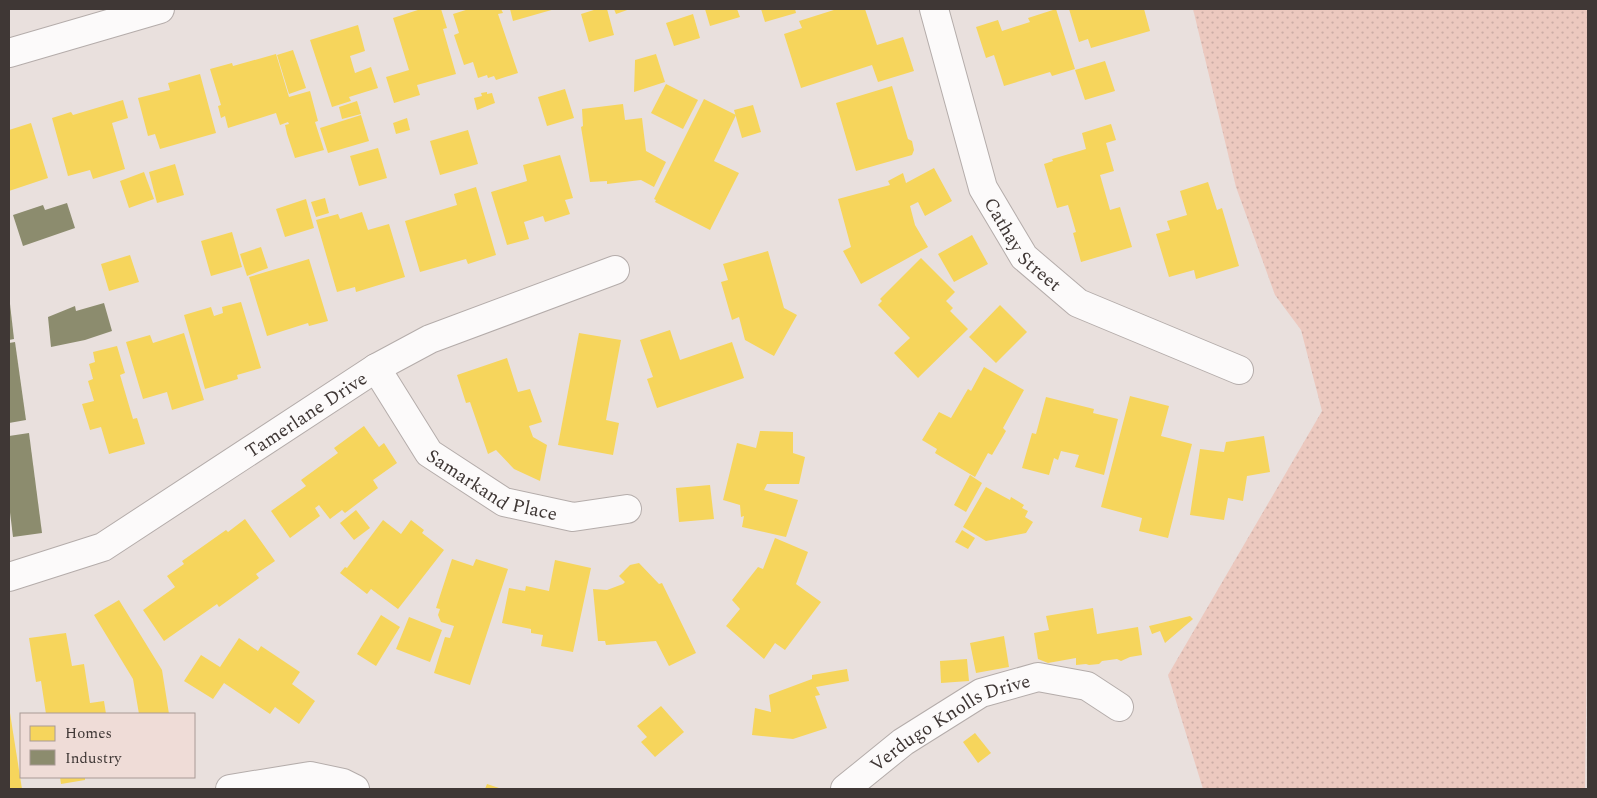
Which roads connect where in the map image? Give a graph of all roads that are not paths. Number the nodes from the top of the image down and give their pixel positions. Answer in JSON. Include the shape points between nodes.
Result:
{"nodes":[{"id":1,"x":160,"y":9,"type":"edge"},
{"id":2,"x":934,"y":9,"type":"edge"},
{"id":3,"x":9,"y":53,"type":"edge"},
{"id":4,"x":614,"y":270,"type":"dead end"},
{"id":5,"x":376,"y":368,"type":"junction"},
{"id":6,"x":1239,"y":370,"type":"dead end"},
{"id":7,"x":627,"y":510,"type":"dead end"},
{"id":8,"x":9,"y":576,"type":"edge"},
{"id":9,"x":1119,"y":707,"type":"dead end"},
{"id":10,"x":230,"y":789,"type":"edge"},
{"id":11,"x":355,"y":789,"type":"edge"},
{"id":12,"x":845,"y":789,"type":"edge"}],
"edges":[{"from":1,"to":3,"type":"street"},
{"from":2,"to":6,"type":"street","name":"Cathay Street","via":[[983,188],[1024,257],[1078,303]]},
{"from":4,"to":5,"type":"street","name":"Tamerlane Drive","via":[[430,338]]},
{"from":5,"to":7,"type":"street","name":"Samarkand Place","via":[[429,453],[504,502],[572,517]]},
{"from":5,"to":8,"type":"street","name":"Tamerlane Drive","via":[[103,547]]},
{"from":9,"to":12,"type":"street","name":"Verdugo Knolls Drive","via":[[1087,686],[1038,677],[981,693],[903,742]]},
{"from":10,"to":11,"type":"street","via":[[310,776]]}]}
